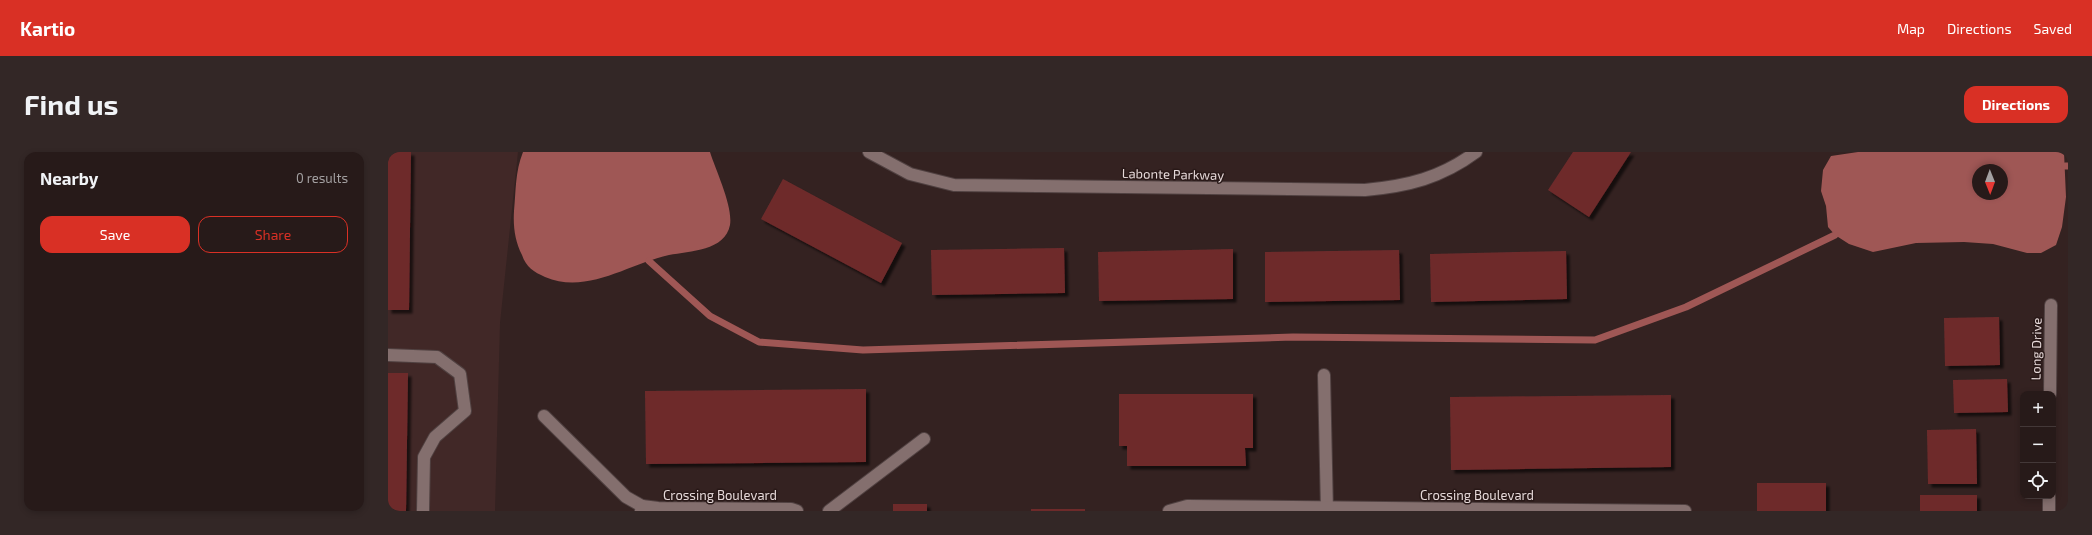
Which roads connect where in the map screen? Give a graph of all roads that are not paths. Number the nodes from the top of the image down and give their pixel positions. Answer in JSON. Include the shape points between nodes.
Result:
{"nodes":[{"id":1,"x":869,"y":152,"type":"edge"},
{"id":2,"x":1476,"y":152,"type":"edge"},
{"id":3,"x":2051,"y":304,"type":"dead end"},
{"id":4,"x":388,"y":355,"type":"edge"},
{"id":5,"x":1324,"y":375,"type":"dead end"},
{"id":6,"x":2050,"y":391,"type":"edge"},
{"id":7,"x":544,"y":416,"type":"dead end"},
{"id":8,"x":924,"y":439,"type":"dead end"},
{"id":9,"x":2049,"y":499,"type":"edge"},
{"id":10,"x":642,"y":508,"type":"edge"},
{"id":11,"x":1327,"y":510,"type":"edge"},
{"id":12,"x":1626,"y":510,"type":"edge"},
{"id":13,"x":423,"y":511,"type":"edge"},
{"id":14,"x":797,"y":511,"type":"edge"},
{"id":15,"x":829,"y":511,"type":"edge"},
{"id":16,"x":1168,"y":511,"type":"edge"},
{"id":17,"x":1685,"y":511,"type":"edge"},
{"id":18,"x":2049,"y":511,"type":"edge"}],
"edges":[{"from":1,"to":2,"type":"street","name":"Labonte Parkway","via":[[910,174],[954,185],[1365,190],[1413,183],[1434,177],[1458,166]]},
{"from":3,"to":6,"type":"street","name":"Long Drive"},
{"from":4,"to":13,"type":"street","via":[[437,357],[460,374],[465,411],[435,437],[424,457]]},
{"from":5,"to":11,"type":"street"},
{"from":7,"to":10,"type":"street","name":"Crossing Boulevard","via":[[626,497]]},
{"from":8,"to":15,"type":"street"},
{"from":9,"to":18,"type":"street"},
{"from":10,"to":14,"type":"street","name":"Crossing Boulevard"},
{"from":11,"to":12,"type":"street","name":"Crossing Boulevard"},
{"from":11,"to":16,"type":"street","name":"Crossing Boulevard","via":[[1188,506]]},
{"from":12,"to":17,"type":"street","name":"Crossing Boulevard"}]}
